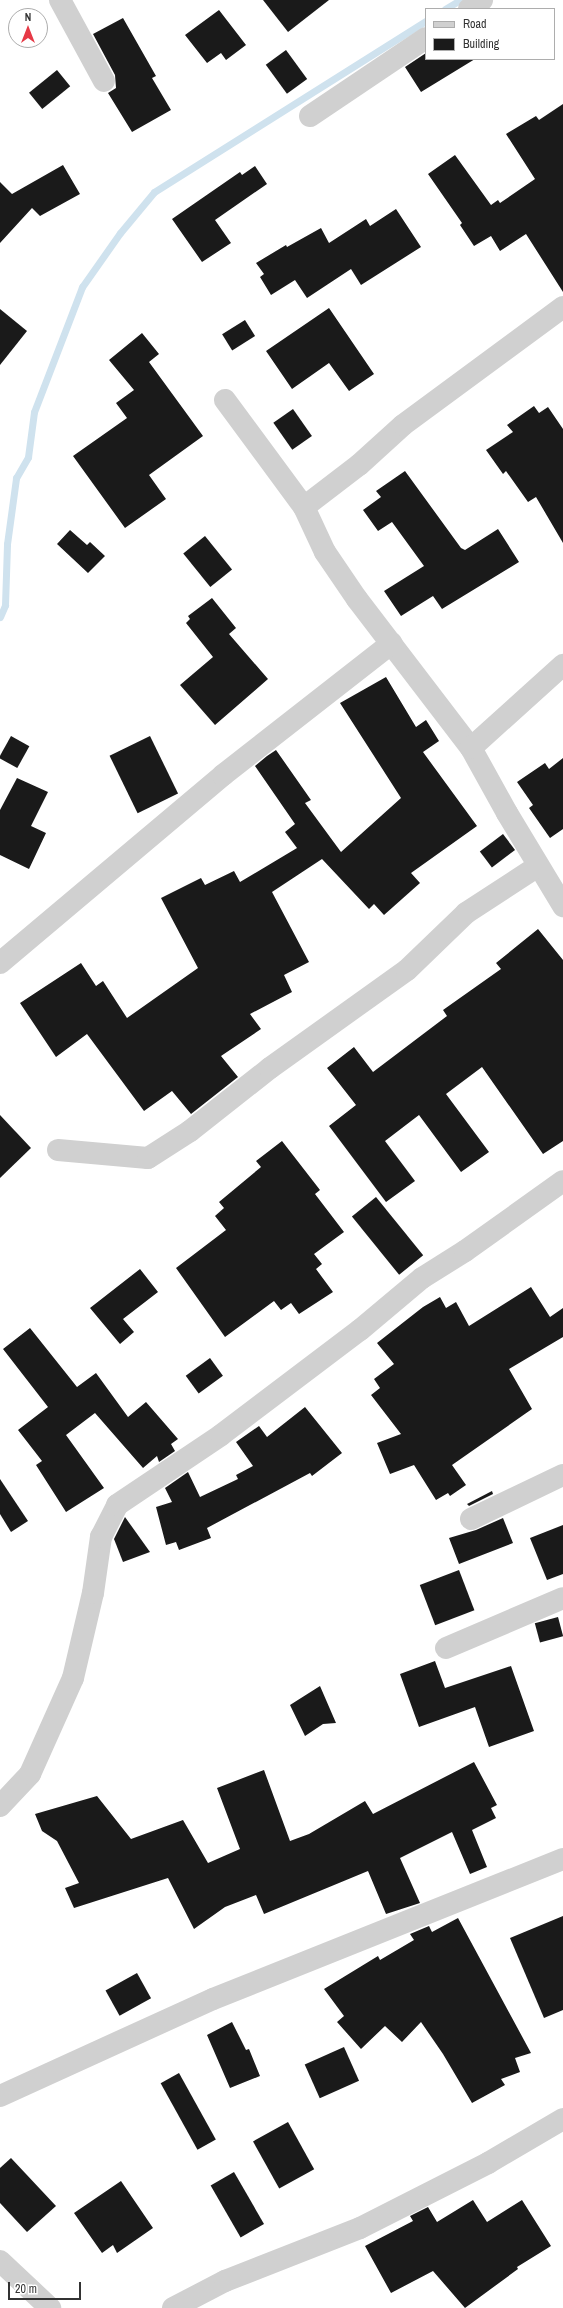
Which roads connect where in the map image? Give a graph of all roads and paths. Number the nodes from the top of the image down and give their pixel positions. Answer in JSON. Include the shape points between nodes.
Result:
{"nodes":[{"id":1,"x":60,"y":0,"type":"edge"},
{"id":2,"x":482,"y":0,"type":"edge"},
{"id":3,"x":470,"y":8,"type":"edge"},
{"id":4,"x":425,"y":39,"type":"edge"},
{"id":5,"x":104,"y":82,"type":"dead end"},
{"id":6,"x":310,"y":116,"type":"dead end"},
{"id":7,"x":563,"y":307,"type":"edge"},
{"id":8,"x":225,"y":400,"type":"dead end"},
{"id":9,"x":304,"y":507,"type":"junction"},
{"id":10,"x":392,"y":644,"type":"junction"},
{"id":11,"x":563,"y":665,"type":"edge"},
{"id":12,"x":471,"y":748,"type":"junction"},
{"id":13,"x":538,"y":866,"type":"junction"},
{"id":14,"x":563,"y":906,"type":"edge"},
{"id":15,"x":0,"y":963,"type":"edge"},
{"id":16,"x":58,"y":1150,"type":"dead end"},
{"id":17,"x":563,"y":1180,"type":"edge"},
{"id":18,"x":563,"y":1475,"type":"edge"},
{"id":19,"x":471,"y":1519,"type":"dead end"},
{"id":20,"x":563,"y":1598,"type":"edge"},
{"id":21,"x":446,"y":1648,"type":"dead end"},
{"id":22,"x":0,"y":1806,"type":"edge"},
{"id":23,"x":563,"y":1859,"type":"edge"},
{"id":24,"x":0,"y":2096,"type":"edge"},
{"id":25,"x":563,"y":2119,"type":"edge"},
{"id":26,"x":0,"y":2261,"type":"edge"},
{"id":27,"x":50,"y":2308,"type":"edge"},
{"id":28,"x":174,"y":2308,"type":"edge"}],
"edges":[{"from":1,"to":5,"type":"street"},
{"from":2,"to":3,"type":"street"},
{"from":4,"to":6,"type":"street"},
{"from":7,"to":9,"type":"street","via":[[403,425],[359,465]]},
{"from":8,"to":9,"type":"street"},
{"from":9,"to":10,"type":"street","via":[[325,552],[356,599]]},
{"from":10,"to":12,"type":"street"},
{"from":10,"to":15,"type":"street","via":[[223,775]]},
{"from":11,"to":12,"type":"street"},
{"from":12,"to":13,"type":"street"},
{"from":13,"to":14,"type":"street"},
{"from":13,"to":16,"type":"street","via":[[466,913],[407,970],[270,1068],[202,1122],[148,1158]]},
{"from":17,"to":22,"type":"street","via":[[465,1251],[422,1278],[360,1330],[221,1435],[117,1505],[101,1537],[94,1593],[73,1678],[30,1774]]},
{"from":18,"to":19,"type":"street"},
{"from":20,"to":21,"type":"street"},
{"from":23,"to":24,"type":"street","via":[[213,1998]]},
{"from":25,"to":28,"type":"street","via":[[488,2163],[360,2228],[225,2281]]},
{"from":26,"to":27,"type":"street"}]}
